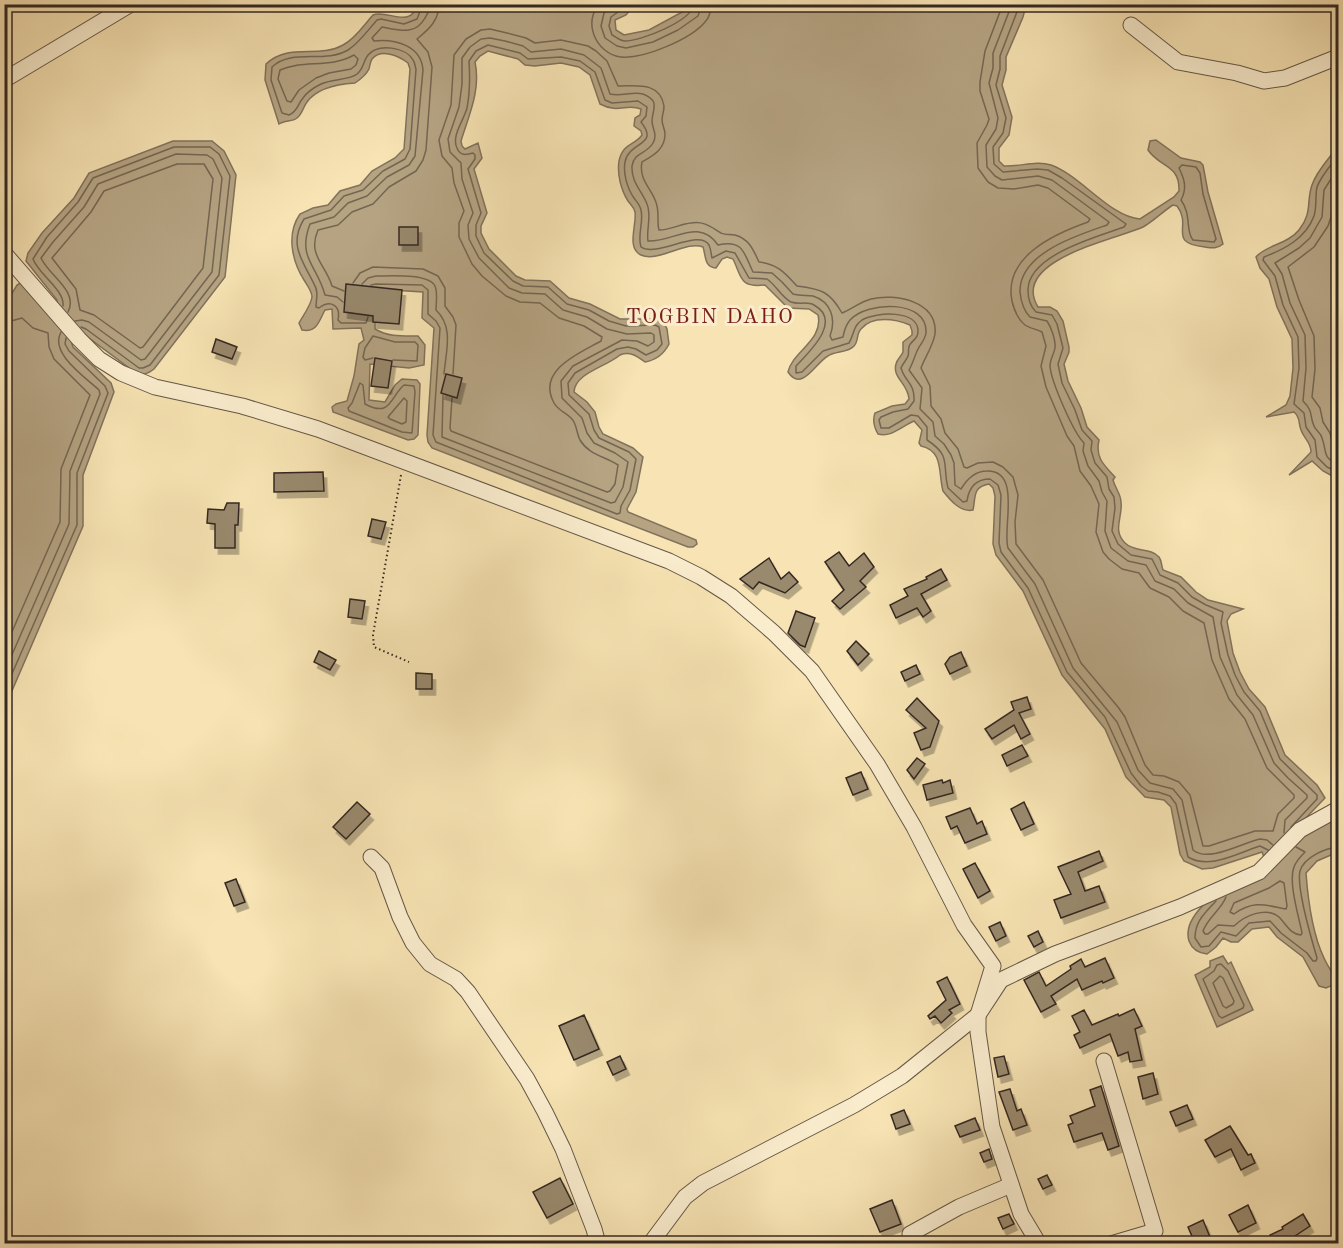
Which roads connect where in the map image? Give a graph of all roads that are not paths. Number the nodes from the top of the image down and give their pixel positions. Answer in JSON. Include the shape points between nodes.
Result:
{"nodes":[{"id":1,"x":131,"y":4,"type":"edge"},
{"id":2,"x":1131,"y":25,"type":"dead end"},
{"id":3,"x":1338,"y":57,"type":"edge"},
{"id":4,"x":4,"y":80,"type":"edge"},
{"id":5,"x":4,"y":253,"type":"edge"},
{"id":6,"x":1338,"y":809,"type":"edge"},
{"id":7,"x":371,"y":857,"type":"dead end"},
{"id":8,"x":978,"y":1015,"type":"junction"},
{"id":9,"x":1104,"y":1061,"type":"dead end"},
{"id":10,"x":1011,"y":1185,"type":"junction"},
{"id":11,"x":910,"y":1234,"type":"dead end"},
{"id":12,"x":598,"y":1244,"type":"edge"},
{"id":13,"x":650,"y":1244,"type":"edge"},
{"id":14,"x":1039,"y":1244,"type":"edge"},
{"id":15,"x":1111,"y":1244,"type":"edge"}],
"edges":[{"from":1,"to":4,"type":"street"},
{"from":2,"to":3,"type":"street","via":[[1178,62],[1264,81],[1285,78]]},
{"from":5,"to":8,"type":"street","via":[[79,339],[121,373],[155,387],[274,415],[404,461],[669,561],[731,596],[812,671],[914,827],[964,925],[993,966]]},
{"from":6,"to":8,"type":"street","via":[[1300,830],[1259,872],[1180,907],[1055,954],[1001,980]]},
{"from":7,"to":12,"type":"street","via":[[382,868],[412,943],[430,964],[456,979],[468,992],[527,1079],[563,1149]]},
{"from":8,"to":10,"type":"street","via":[[992,1127]]},
{"from":8,"to":13,"type":"street","via":[[881,1090],[703,1183],[685,1197]]},
{"from":9,"to":15,"type":"street","via":[[1155,1232]]},
{"from":10,"to":11,"type":"street"},
{"from":10,"to":14,"type":"street","via":[[1021,1214]]}]}
